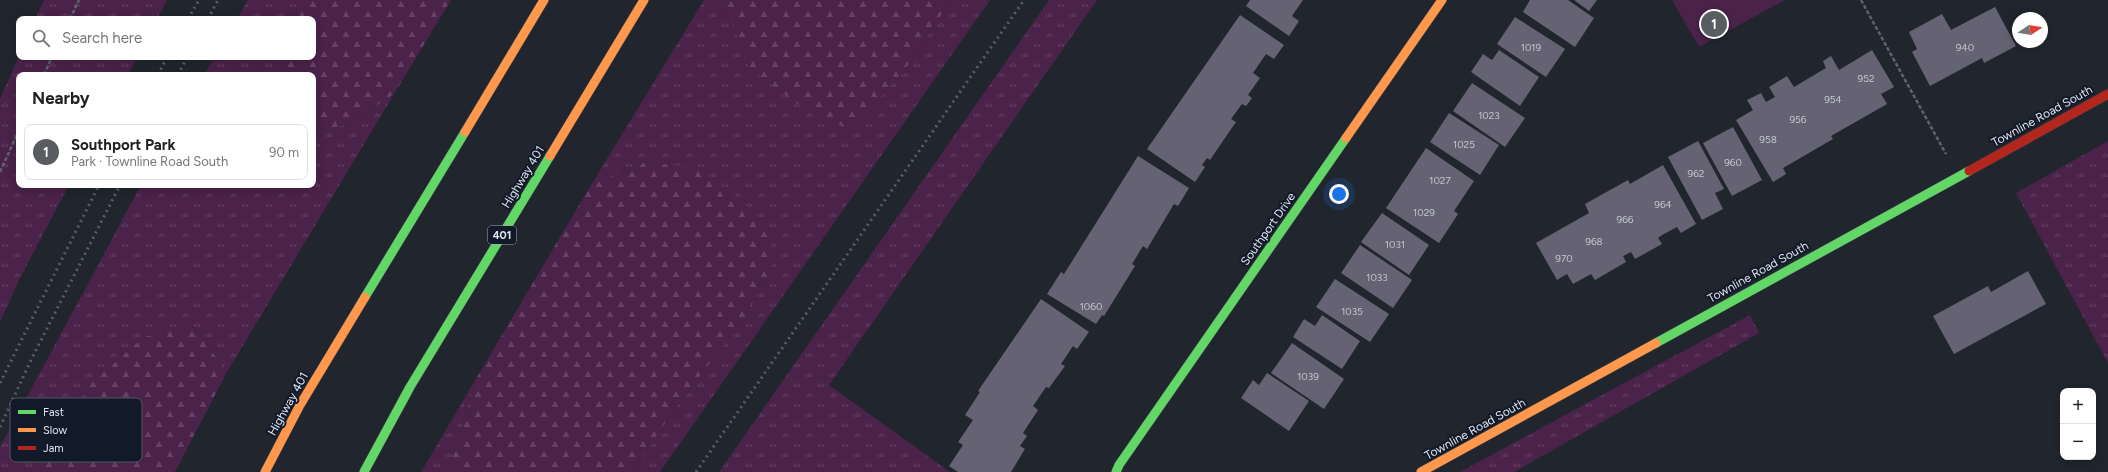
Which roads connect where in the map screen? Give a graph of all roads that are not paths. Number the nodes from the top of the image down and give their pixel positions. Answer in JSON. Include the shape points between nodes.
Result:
{"nodes":[{"id":1,"x":544,"y":0,"type":"edge"},
{"id":2,"x":644,"y":0,"type":"edge"},
{"id":3,"x":1442,"y":0,"type":"edge"},
{"id":4,"x":2108,"y":94,"type":"edge"},
{"id":5,"x":265,"y":472,"type":"edge"},
{"id":6,"x":364,"y":472,"type":"edge"},
{"id":7,"x":1116,"y":472,"type":"edge"},
{"id":8,"x":1421,"y":472,"type":"edge"}],
"edges":[{"from":1,"to":5,"type":"main road","name":"Highway 401","via":[[304,398]]},
{"from":2,"to":6,"type":"main road","name":"Highway 401","number":"401","via":[[410,387]]},
{"from":3,"to":7,"type":"main road","name":"Southport Drive"},
{"from":4,"to":8,"type":"main road","name":"Townline Road South"}]}
